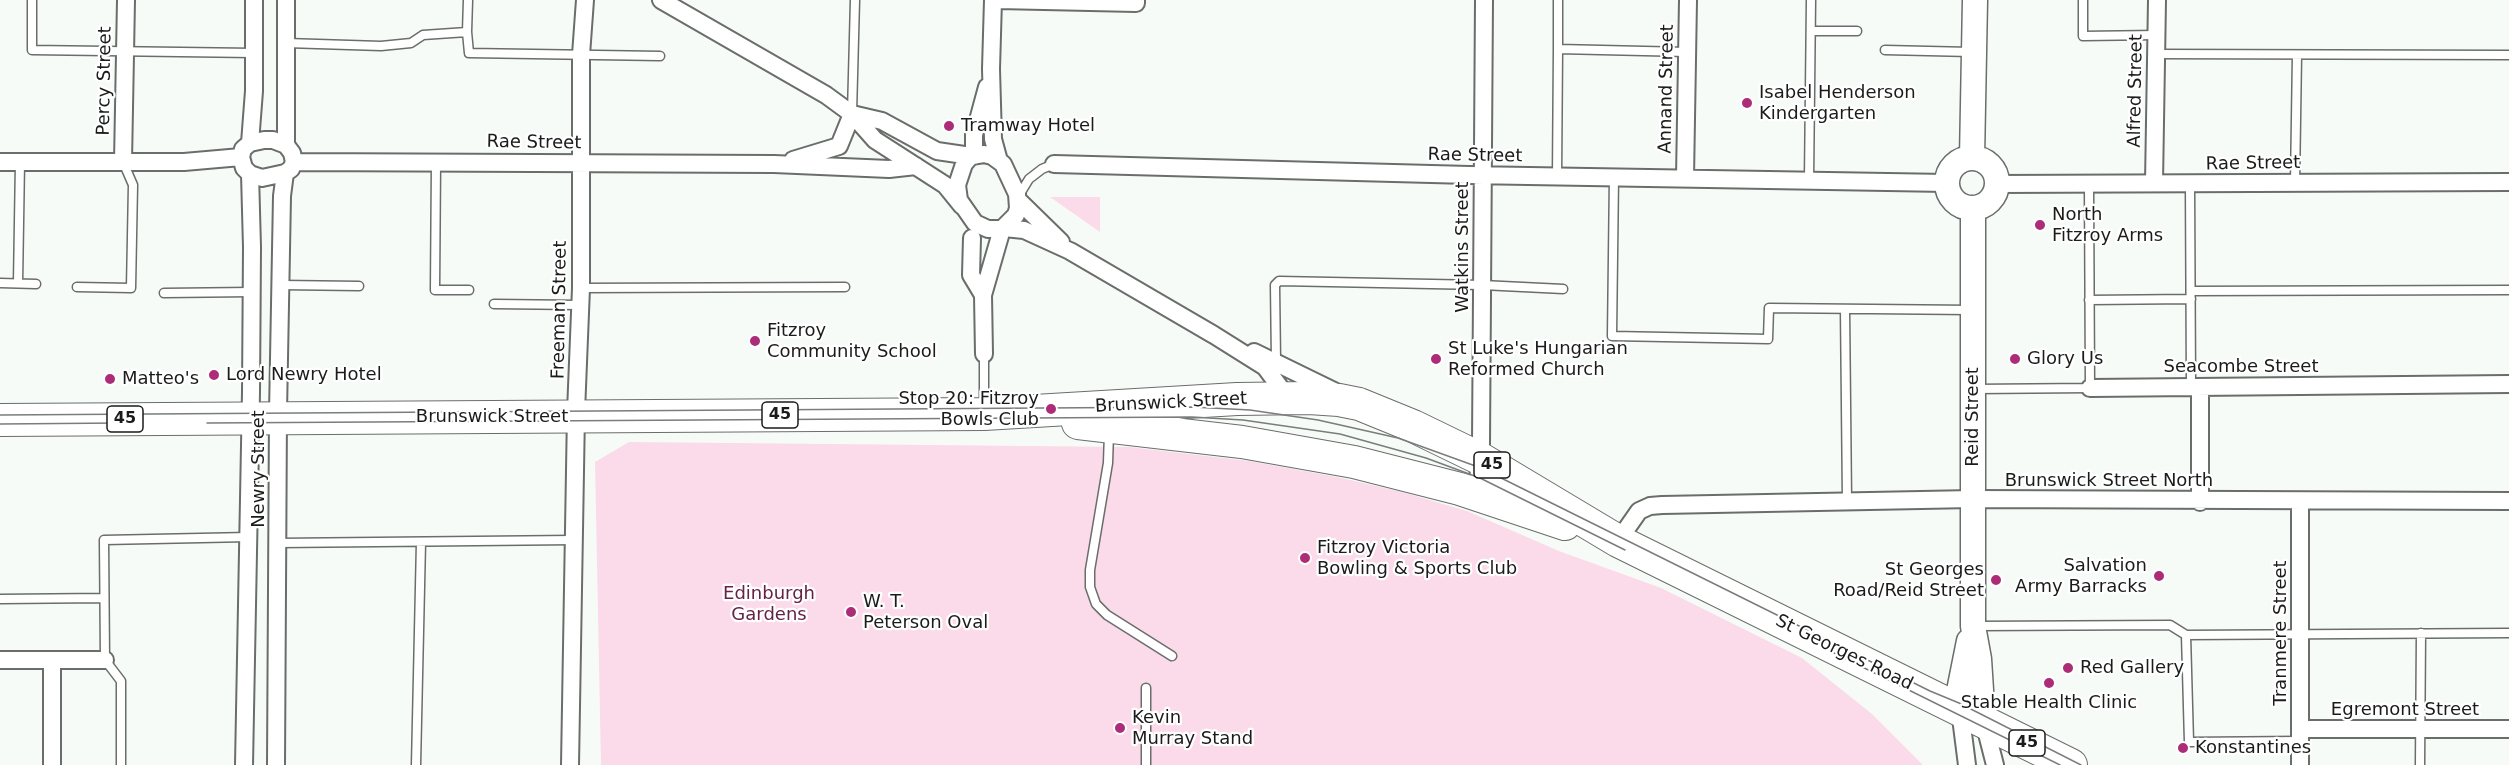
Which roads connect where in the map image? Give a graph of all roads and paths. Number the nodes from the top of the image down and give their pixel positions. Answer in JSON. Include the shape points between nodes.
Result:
{"nodes":[{"id":1,"x":32,"y":0,"type":"edge"},
{"id":2,"x":126,"y":0,"type":"edge"},
{"id":3,"x":254,"y":0,"type":"edge"},
{"id":4,"x":286,"y":0,"type":"edge"},
{"id":5,"x":468,"y":0,"type":"edge"},
{"id":6,"x":585,"y":0,"type":"edge"},
{"id":7,"x":661,"y":0,"type":"edge"},
{"id":8,"x":855,"y":0,"type":"edge"},
{"id":9,"x":996,"y":0,"type":"edge"},
{"id":10,"x":1136,"y":0,"type":"edge"},
{"id":11,"x":1484,"y":0,"type":"edge"},
{"id":12,"x":1558,"y":0,"type":"edge"},
{"id":13,"x":1688,"y":0,"type":"edge"},
{"id":14,"x":1811,"y":0,"type":"edge"},
{"id":15,"x":1975,"y":0,"type":"edge"},
{"id":16,"x":2083,"y":0,"type":"edge"},
{"id":17,"x":2157,"y":0,"type":"edge"},
{"id":18,"x":1857,"y":31,"type":"dead end"},
{"id":19,"x":467,"y":32,"type":"junction"},
{"id":20,"x":1810,"y":32,"type":"junction"},
{"id":21,"x":2157,"y":35,"type":"junction"},
{"id":22,"x":286,"y":43,"type":"junction"},
{"id":23,"x":1558,"y":49,"type":"junction"},
{"id":24,"x":1885,"y":50,"type":"dead end"},
{"id":25,"x":125,"y":51,"type":"junction"},
{"id":26,"x":1687,"y":52,"type":"junction"},
{"id":27,"x":1974,"y":52,"type":"junction"},
{"id":28,"x":254,"y":53,"type":"junction"},
{"id":29,"x":2156,"y":54,"type":"junction"},
{"id":30,"x":581,"y":55,"type":"junction"},
{"id":31,"x":2297,"y":55,"type":"junction"},
{"id":32,"x":660,"y":56,"type":"dead end"},
{"id":33,"x":2509,"y":56,"type":"edge"},
{"id":34,"x":992,"y":69,"type":"junction"},
{"id":35,"x":852,"y":114,"type":"junction"},
{"id":36,"x":286,"y":145,"type":"junction"},
{"id":37,"x":245,"y":150,"type":"junction"},
{"id":38,"x":973,"y":156,"type":"junction"},
{"id":39,"x":1972,"y":158,"type":"junction"},
{"id":40,"x":436,"y":161,"type":"junction"},
{"id":41,"x":999,"y":161,"type":"junction"},
{"id":42,"x":0,"y":162,"type":"edge"},
{"id":43,"x":20,"y":162,"type":"junction"},
{"id":44,"x":123,"y":162,"type":"junction"},
{"id":45,"x":580,"y":163,"type":"junction"},
{"id":46,"x":774,"y":164,"type":"junction"},
{"id":47,"x":1054,"y":164,"type":"joint"},
{"id":48,"x":915,"y":166,"type":"junction"},
{"id":49,"x":289,"y":168,"type":"junction"},
{"id":50,"x":250,"y":174,"type":"junction"},
{"id":51,"x":1483,"y":176,"type":"junction"},
{"id":52,"x":1557,"y":176,"type":"junction"},
{"id":53,"x":1614,"y":176,"type":"junction"},
{"id":54,"x":1686,"y":178,"type":"junction"},
{"id":55,"x":1809,"y":180,"type":"junction"},
{"id":56,"x":2509,"y":182,"type":"edge"},
{"id":57,"x":1947,"y":183,"type":"junction"},
{"id":58,"x":2154,"y":183,"type":"junction"},
{"id":59,"x":2295,"y":183,"type":"junction"},
{"id":60,"x":1997,"y":184,"type":"junction"},
{"id":61,"x":2190,"y":184,"type":"junction"},
{"id":62,"x":2089,"y":185,"type":"junction"},
{"id":63,"x":1018,"y":199,"type":"junction"},
{"id":64,"x":962,"y":206,"type":"junction"},
{"id":65,"x":1973,"y":208,"type":"junction"},
{"id":66,"x":1003,"y":228,"type":"junction"},
{"id":67,"x":972,"y":238,"type":"dead end"},
{"id":68,"x":1070,"y":251,"type":"junction"},
{"id":69,"x":0,"y":283,"type":"edge"},
{"id":70,"x":18,"y":283,"type":"junction"},
{"id":71,"x":36,"y":284,"type":"dead end"},
{"id":72,"x":281,"y":285,"type":"junction"},
{"id":73,"x":1482,"y":285,"type":"junction"},
{"id":74,"x":359,"y":286,"type":"dead end"},
{"id":75,"x":845,"y":287,"type":"dead end"},
{"id":76,"x":77,"y":288,"type":"dead end"},
{"id":77,"x":581,"y":288,"type":"junction"},
{"id":78,"x":1563,"y":289,"type":"dead end"},
{"id":79,"x":469,"y":290,"type":"dead end"},
{"id":80,"x":2509,"y":290,"type":"edge"},
{"id":81,"x":252,"y":292,"type":"junction"},
{"id":82,"x":164,"y":293,"type":"dead end"},
{"id":83,"x":982,"y":295,"type":"junction"},
{"id":84,"x":2191,"y":295,"type":"junction"},
{"id":85,"x":2089,"y":300,"type":"junction"},
{"id":86,"x":494,"y":304,"type":"dead end"},
{"id":87,"x":580,"y":305,"type":"junction"},
{"id":88,"x":1845,"y":309,"type":"junction"},
{"id":89,"x":1973,"y":310,"type":"junction"},
{"id":90,"x":1214,"y":335,"type":"junction"},
{"id":91,"x":984,"y":354,"type":"joint"},
{"id":92,"x":1276,"y":361,"type":"junction"},
{"id":93,"x":2509,"y":384,"type":"edge"},
{"id":94,"x":2195,"y":387,"type":"junction"},
{"id":95,"x":2090,"y":388,"type":"junction"},
{"id":96,"x":1973,"y":389,"type":"junction"},
{"id":97,"x":1288,"y":398,"type":"junction"},
{"id":98,"x":1359,"y":404,"type":"junction"},
{"id":99,"x":984,"y":414,"type":"junction"},
{"id":100,"x":576,"y":416,"type":"junction"},
{"id":101,"x":264,"y":418,"type":"junction"},
{"id":102,"x":0,"y":420,"type":"edge"},
{"id":103,"x":1109,"y":426,"type":"junction"},
{"id":104,"x":1481,"y":459,"type":"junction"},
{"id":105,"x":1354,"y":462,"type":"joint"},
{"id":106,"x":1477,"y":495,"type":"junction"},
{"id":107,"x":1973,"y":499,"type":"junction"},
{"id":108,"x":1847,"y":501,"type":"junction"},
{"id":109,"x":2509,"y":501,"type":"edge"},
{"id":110,"x":2200,"y":502,"type":"junction"},
{"id":111,"x":2300,"y":502,"type":"junction"},
{"id":112,"x":250,"y":537,"type":"junction"},
{"id":113,"x":574,"y":540,"type":"junction"},
{"id":114,"x":1618,"y":541,"type":"junction"},
{"id":115,"x":421,"y":542,"type":"junction"},
{"id":116,"x":278,"y":543,"type":"junction"},
{"id":117,"x":104,"y":598,"type":"junction"},
{"id":118,"x":0,"y":599,"type":"edge"},
{"id":119,"x":1973,"y":626,"type":"junction"},
{"id":120,"x":2421,"y":633,"type":"junction"},
{"id":121,"x":2509,"y":633,"type":"edge"},
{"id":122,"x":2300,"y":634,"type":"junction"},
{"id":123,"x":2186,"y":635,"type":"junction"},
{"id":124,"x":1172,"y":656,"type":"dead end"},
{"id":125,"x":0,"y":660,"type":"edge"},
{"id":126,"x":105,"y":660,"type":"junction"},
{"id":127,"x":52,"y":661,"type":"junction"},
{"id":128,"x":1146,"y":688,"type":"dead end"},
{"id":129,"x":1972,"y":715,"type":"junction"},
{"id":130,"x":2421,"y":729,"type":"junction"},
{"id":131,"x":2509,"y":729,"type":"edge"},
{"id":132,"x":2300,"y":735,"type":"junction"},
{"id":133,"x":2062,"y":764,"type":"edge"},
{"id":134,"x":52,"y":765,"type":"edge"},
{"id":135,"x":121,"y":765,"type":"edge"},
{"id":136,"x":244,"y":765,"type":"edge"},
{"id":137,"x":276,"y":765,"type":"edge"},
{"id":138,"x":416,"y":765,"type":"edge"},
{"id":139,"x":570,"y":765,"type":"edge"},
{"id":140,"x":1146,"y":765,"type":"edge"},
{"id":141,"x":1967,"y":765,"type":"edge"},
{"id":142,"x":1995,"y":765,"type":"edge"},
{"id":143,"x":2300,"y":765,"type":"edge"},
{"id":144,"x":2420,"y":765,"type":"edge"}],
"edges":[{"from":1,"to":25,"type":"lane","via":[[32,50]]},
{"from":2,"to":25,"type":"street","name":"Percy Street"},
{"from":3,"to":28,"type":"street"},
{"from":4,"to":22,"type":"street"},
{"from":5,"to":19,"type":"lane"},
{"from":6,"to":30,"type":"street","name":"Freeman Street"},
{"from":7,"to":35,"type":"street","via":[[815,88]]},
{"from":8,"to":35,"type":"lane"},
{"from":9,"to":10,"type":"street"},
{"from":9,"to":34,"type":"street"},
{"from":11,"to":51,"type":"street","name":"Watkins Street"},
{"from":12,"to":23,"type":"lane"},
{"from":13,"to":26,"type":"street","name":"Annand Street"},
{"from":14,"to":20,"type":"lane"},
{"from":15,"to":27,"type":"street"},
{"from":16,"to":21,"type":"lane","via":[[2083,36]]},
{"from":17,"to":21,"type":"street","name":"Alfred Street"},
{"from":18,"to":20,"type":"lane"},
{"from":19,"to":22,"type":"lane","via":[[423,35],[411,43],[381,46]]},
{"from":19,"to":30,"type":"lane","via":[[469,53]]},
{"from":20,"to":55,"type":"lane"},
{"from":21,"to":29,"type":"street","name":"Alfred Street"},
{"from":22,"to":36,"type":"street"},
{"from":23,"to":26,"type":"lane"},
{"from":23,"to":52,"type":"lane"},
{"from":24,"to":27,"type":"lane"},
{"from":25,"to":28,"type":"lane"},
{"from":25,"to":44,"type":"street","name":"Percy Street"},
{"from":26,"to":54,"type":"street","name":"Annand Street"},
{"from":27,"to":39,"type":"street"},
{"from":28,"to":37,"type":"street"},
{"from":29,"to":31,"type":"lane"},
{"from":29,"to":58,"type":"street","name":"Alfred Street"},
{"from":30,"to":32,"type":"lane"},
{"from":30,"to":45,"type":"street","name":"Freeman Street"},
{"from":31,"to":33,"type":"lane"},
{"from":31,"to":59,"type":"lane"},
{"from":34,"to":38,"type":"street","via":[[974,135]]},
{"from":34,"to":41,"type":"street","via":[[993,139]]},
{"from":35,"to":38,"type":"street","via":[[882,121],[937,151]]},
{"from":35,"to":46,"type":"street","name":"Rae Street","via":[[839,146]]},
{"from":35,"to":48,"type":"street","via":[[875,140]]},
{"from":36,"to":37,"type":"street","via":[[273,140]]},
{"from":36,"to":49,"type":"street","via":[[292,153]]},
{"from":37,"to":44,"type":"street","via":[[184,162]]},
{"from":37,"to":50,"type":"street","via":[[244,168]]},
{"from":38,"to":41,"type":"street","via":[[986,154]]},
{"from":38,"to":64,"type":"street","via":[[964,164],[958,181]]},
{"from":39,"to":57,"type":"street","via":[[1953,167]]},
{"from":39,"to":60,"type":"street","via":[[1994,170]]},
{"from":40,"to":45,"type":"street","name":"Rae Street"},
{"from":40,"to":49,"type":"street","name":"Rae Street"},
{"from":40,"to":79,"type":"lane","via":[[435,290]]},
{"from":41,"to":63,"type":"street","via":[[1007,170]]},
{"from":42,"to":43,"type":"street"},
{"from":43,"to":44,"type":"street"},
{"from":43,"to":70,"type":"lane"},
{"from":44,"to":76,"type":"lane","via":[[133,185],[131,288]]},
{"from":45,"to":46,"type":"street","name":"Rae Street"},
{"from":45,"to":77,"type":"street","name":"Freeman Street"},
{"from":46,"to":48,"type":"street","name":"Rae Street","via":[[889,169]]},
{"from":47,"to":51,"type":"street","name":"Rae Street"},
{"from":47,"to":63,"type":"lane","name":"Rae Street","via":[[1029,179]]},
{"from":48,"to":64,"type":"street","via":[[945,185]]},
{"from":49,"to":50,"type":"street","via":[[262,178]]},
{"from":49,"to":72,"type":"street","name":"Newry Street","via":[[282,196]]},
{"from":50,"to":81,"type":"street","name":"Newry Street"},
{"from":51,"to":52,"type":"street","name":"Rae Street"},
{"from":51,"to":73,"type":"street","name":"Watkins Street"},
{"from":52,"to":53,"type":"street","name":"Rae Street"},
{"from":53,"to":54,"type":"street","name":"Rae Street"},
{"from":53,"to":88,"type":"lane","via":[[1612,336],[1768,339],[1769,308]]},
{"from":54,"to":55,"type":"street","name":"Rae Street"},
{"from":55,"to":57,"type":"street","name":"Rae Street"},
{"from":56,"to":59,"type":"street","name":"Rae Street"},
{"from":57,"to":65,"type":"street","via":[[1957,202]]},
{"from":58,"to":61,"type":"street","name":"Rae Street"},
{"from":58,"to":62,"type":"street","name":"Rae Street"},
{"from":59,"to":61,"type":"street","name":"Rae Street"},
{"from":60,"to":62,"type":"street","name":"Rae Street"},
{"from":60,"to":65,"type":"street","via":[[1990,200]]},
{"from":61,"to":84,"type":"lane"},
{"from":62,"to":85,"type":"lane"},
{"from":63,"to":66,"type":"street","via":[[1016,215]]},
{"from":63,"to":68,"type":"street"},
{"from":64,"to":66,"type":"street","via":[[978,225]]},
{"from":65,"to":89,"type":"street","name":"Reid Street"},
{"from":66,"to":68,"type":"street","via":[[1023,230]]},
{"from":66,"to":83,"type":"street"},
{"from":67,"to":83,"type":"street","via":[[971,275]]},
{"from":68,"to":90,"type":"street"},
{"from":69,"to":70,"type":"lane"},
{"from":70,"to":71,"type":"lane"},
{"from":72,"to":74,"type":"lane"},
{"from":72,"to":101,"type":"street","name":"Newry Street"},
{"from":73,"to":78,"type":"lane"},
{"from":73,"to":92,"type":"lane","via":[[1279,281],[1275,285]]},
{"from":73,"to":104,"type":"street","name":"Watkins Street"},
{"from":75,"to":77,"type":"lane"},
{"from":77,"to":87,"type":"street","name":"Freeman Street"},
{"from":80,"to":84,"type":"lane"},
{"from":81,"to":82,"type":"lane"},
{"from":81,"to":101,"type":"street","name":"Newry Street"},
{"from":83,"to":91,"type":"street"},
{"from":84,"to":85,"type":"lane"},
{"from":84,"to":94,"type":"lane"},
{"from":85,"to":95,"type":"lane"},
{"from":86,"to":87,"type":"lane"},
{"from":87,"to":100,"type":"street","name":"Freeman Street"},
{"from":88,"to":89,"type":"lane"},
{"from":88,"to":108,"type":"lane"},
{"from":89,"to":96,"type":"street","name":"Reid Street"},
{"from":90,"to":92,"type":"street"},
{"from":90,"to":97,"type":"street","via":[[1265,367]]},
{"from":91,"to":99,"type":"lane"},
{"from":92,"to":98,"type":"street"},
{"from":93,"to":94,"type":"street","name":"Seacombe Street"},
{"from":94,"to":95,"type":"street","name":"Seacombe Street"},
{"from":94,"to":110,"type":"street"},
{"from":95,"to":96,"type":"lane","name":"Seacombe Street"},
{"from":96,"to":107,"type":"street","name":"Reid Street"},
{"from":97,"to":98,"type":"highway","name":"Brunswick Street","number":"45"},
{"from":97,"to":99,"type":"highway","name":"Brunswick Street","number":"45"},
{"from":98,"to":104,"type":"highway","name":"St Georges Road","number":"45"},
{"from":99,"to":100,"type":"highway","name":"Brunswick Street","number":"45"},
{"from":99,"to":103,"type":"highway","name":"Brunswick Street","number":"45"},
{"from":100,"to":101,"type":"highway","name":"Brunswick Street","number":"45"},
{"from":100,"to":113,"type":"street","name":"Freeman Street"},
{"from":101,"to":102,"type":"highway","name":"Brunswick Street","number":"45"},
{"from":101,"to":112,"type":"street","name":"Newry Street"},
{"from":101,"to":116,"type":"street","name":"Newry Street"},
{"from":103,"to":105,"type":"highway","name":"Brunswick Street","number":"45","via":[[1242,442]]},
{"from":103,"to":124,"type":"lane","via":[[1108,463],[1090,587],[1096,604],[1107,615]]},
{"from":104,"to":106,"type":"street","name":"Watkins Street"},
{"from":104,"to":114,"type":"highway","name":"St Georges Road","number":"45"},
{"from":105,"to":106,"type":"highway","name":"St Georges Road","number":"45"},
{"from":106,"to":114,"type":"highway","name":"St Georges Road","number":"45"},
{"from":107,"to":108,"type":"street","name":"Brunswick Street North"},
{"from":107,"to":110,"type":"street","name":"Brunswick Street North"},
{"from":107,"to":119,"type":"street","name":"Reid Street"},
{"from":108,"to":114,"type":"street","name":"Brunswick Street North","via":[[1650,506],[1633,517]]},
{"from":109,"to":111,"type":"street","name":"Brunswick Street North"},
{"from":110,"to":111,"type":"street","name":"Brunswick Street North"},
{"from":111,"to":122,"type":"street","name":"Tranmere Street"},
{"from":112,"to":117,"type":"lane","via":[[104,540]]},
{"from":112,"to":136,"type":"street","name":"Newry Street"},
{"from":113,"to":115,"type":"lane"},
{"from":113,"to":139,"type":"street","name":"Freeman Street"},
{"from":114,"to":129,"type":"highway","name":"St Georges Road","number":"45"},
{"from":115,"to":116,"type":"lane"},
{"from":115,"to":138,"type":"lane"},
{"from":116,"to":137,"type":"street","name":"Newry Street"},
{"from":117,"to":118,"type":"lane"},
{"from":117,"to":126,"type":"lane"},
{"from":119,"to":123,"type":"lane","via":[[2170,625]]},
{"from":119,"to":129,"type":"street","name":"Reid Street","via":[[1960,688]]},
{"from":120,"to":121,"type":"lane"},
{"from":120,"to":122,"type":"lane"},
{"from":120,"to":130,"type":"lane"},
{"from":122,"to":123,"type":"lane"},
{"from":122,"to":132,"type":"street","name":"Tranmere Street"},
{"from":123,"to":132,"type":"lane","via":[[2189,742]]},
{"from":125,"to":127,"type":"street"},
{"from":126,"to":127,"type":"street"},
{"from":126,"to":135,"type":"lane","via":[[121,681]]},
{"from":127,"to":134,"type":"street"},
{"from":128,"to":140,"type":"lane"},
{"from":129,"to":133,"type":"highway","name":"St Georges Road","number":"45"},
{"from":129,"to":141,"type":"street"},
{"from":129,"to":142,"type":"street"},
{"from":130,"to":131,"type":"street","name":"Egremont Street"},
{"from":130,"to":132,"type":"street","name":"Egremont Street"},
{"from":130,"to":144,"type":"lane"},
{"from":132,"to":143,"type":"street","name":"Tranmere Street"}]}
